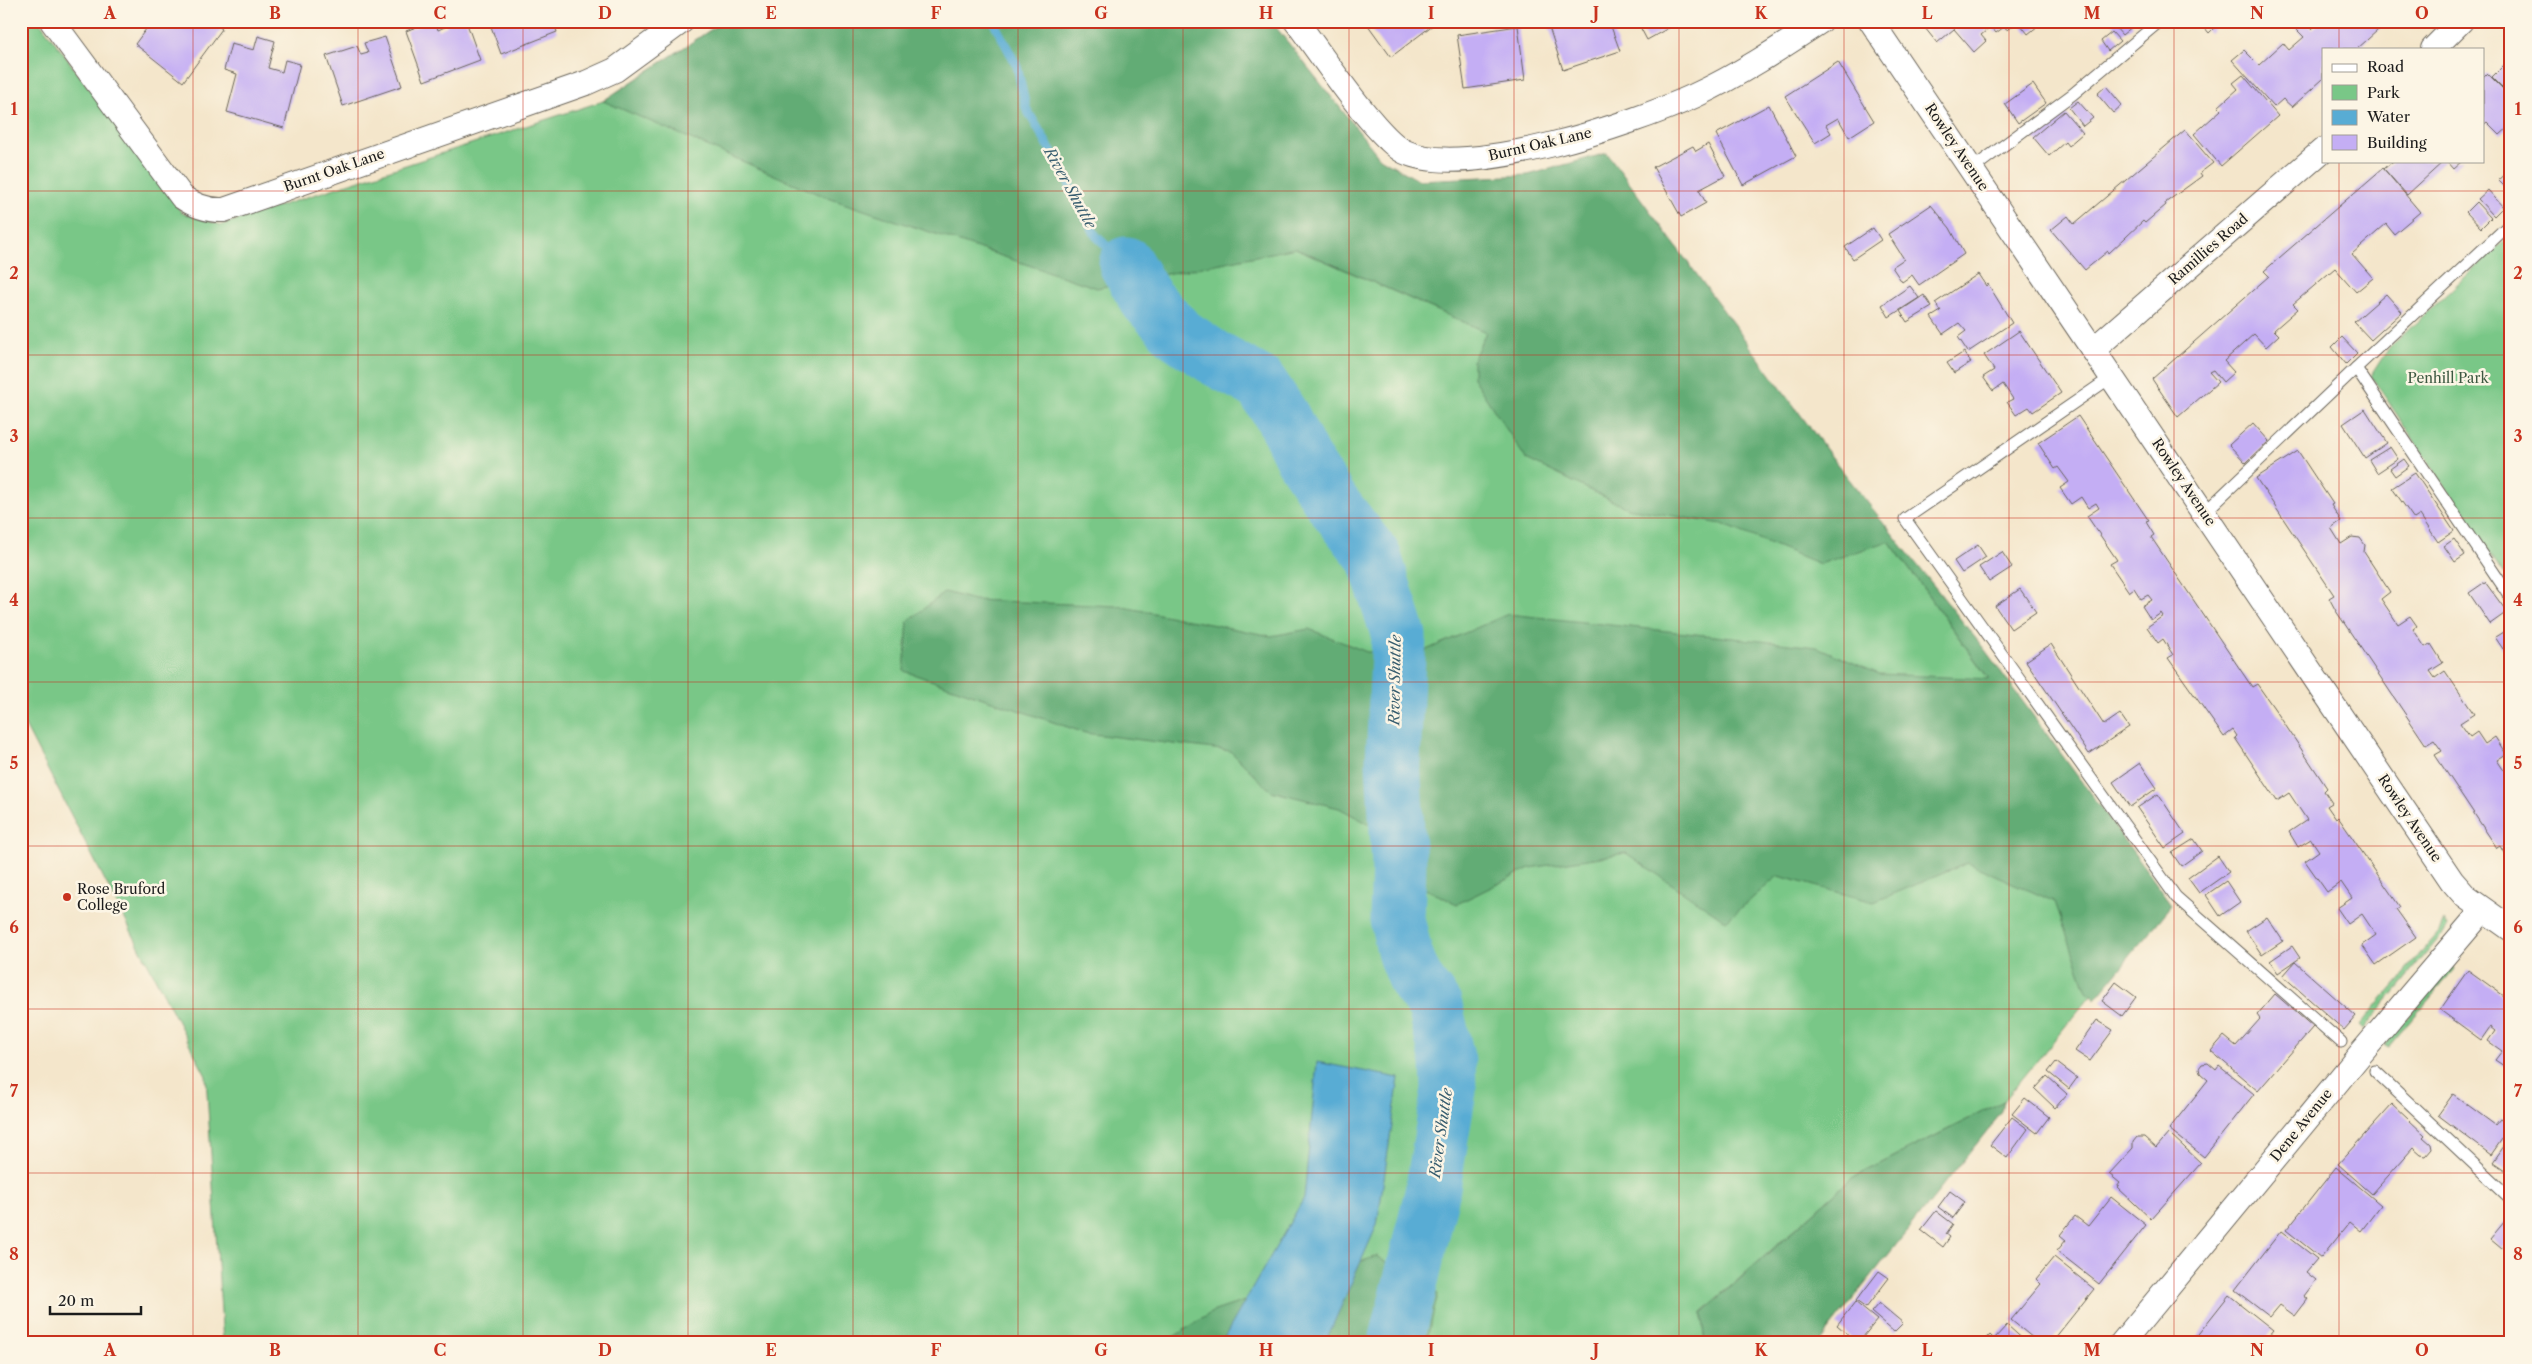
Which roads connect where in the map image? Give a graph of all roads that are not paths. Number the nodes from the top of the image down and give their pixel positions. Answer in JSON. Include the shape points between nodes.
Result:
{"nodes":[{"id":1,"x":52,"y":21,"type":"edge"},
{"id":2,"x":1296,"y":21,"type":"edge"},
{"id":3,"x":1821,"y":21,"type":"edge"},
{"id":4,"x":1871,"y":21,"type":"edge"},
{"id":5,"x":2160,"y":21,"type":"edge"},
{"id":6,"x":2461,"y":21,"type":"edge"},
{"id":7,"x":670,"y":25,"type":"edge"},
{"id":8,"x":2434,"y":48,"type":"edge"},
{"id":9,"x":2322,"y":151,"type":"edge"},
{"id":10,"x":1972,"y":169,"type":"junction"},
{"id":11,"x":2511,"y":223,"type":"edge"},
{"id":12,"x":2094,"y":349,"type":"junction"},
{"id":13,"x":2356,"y":368,"type":"junction"},
{"id":14,"x":2113,"y":376,"type":"junction"},
{"id":15,"x":2205,"y":512,"type":"junction"},
{"id":16,"x":2511,"y":598,"type":"edge"},
{"id":17,"x":2482,"y":910,"type":"junction"},
{"id":18,"x":2511,"y":929,"type":"edge"},
{"id":19,"x":2341,"y":1042,"type":"dead end"},
{"id":20,"x":2375,"y":1072,"type":"dead end"},
{"id":21,"x":2511,"y":1198,"type":"edge"},
{"id":22,"x":2122,"y":1343,"type":"edge"}],
"edges":[{"from":1,"to":7,"type":"street","name":"Burnt Oak Lane","via":[[182,197],[192,204],[213,210],[224,210],[586,83],[616,70]]},
{"from":2,"to":3,"type":"street","name":"Burnt Oak Lane","via":[[1380,132],[1403,151],[1421,158],[1444,160],[1481,158],[1530,149],[1610,128],[1729,78]]},
{"from":4,"to":10,"type":"street","name":"Rowley Avenue"},
{"from":5,"to":10,"type":"lane","via":[[2073,94]]},
{"from":6,"to":8,"type":"street"},
{"from":9,"to":12,"type":"street","name":"Ramillies Road"},
{"from":10,"to":12,"type":"street","name":"Rowley Avenue"},
{"from":11,"to":13,"type":"lane"},
{"from":12,"to":14,"type":"street","name":"Rowley Avenue"},
{"from":13,"to":15,"type":"lane"},
{"from":13,"to":16,"type":"lane"},
{"from":14,"to":15,"type":"street","name":"Rowley Avenue"},
{"from":14,"to":19,"type":"lane","via":[[1904,519],[2176,897]]},
{"from":15,"to":17,"type":"street","name":"Rowley Avenue","via":[[2452,881]]},
{"from":17,"to":18,"type":"street","name":"Rowley Avenue"},
{"from":17,"to":22,"type":"street","name":"Dene Avenue"},
{"from":20,"to":21,"type":"lane"}]}
